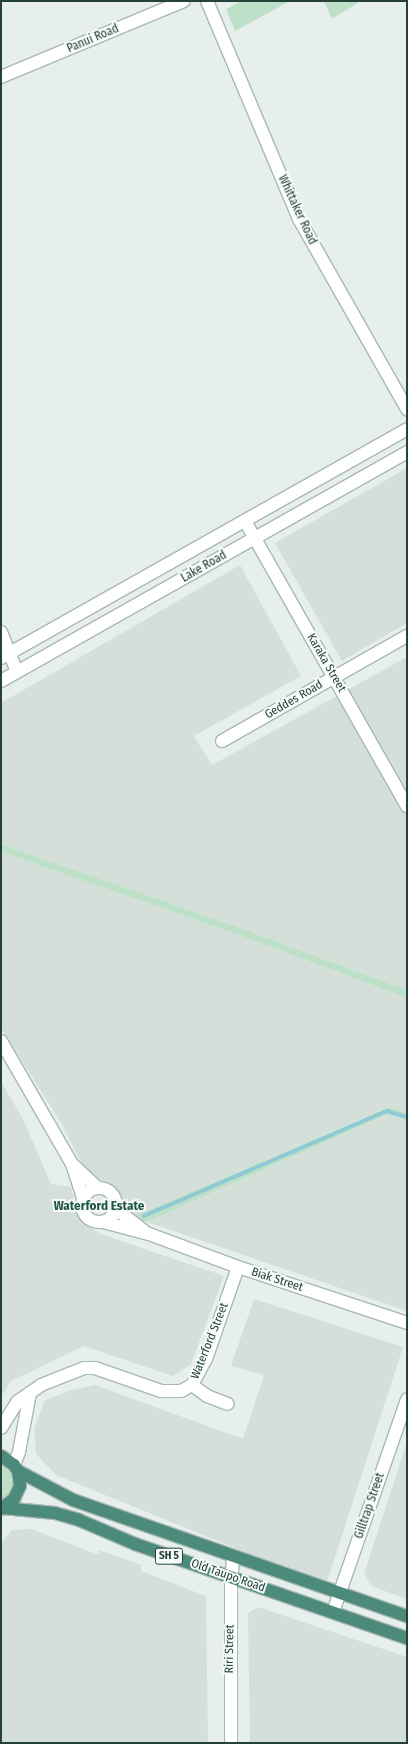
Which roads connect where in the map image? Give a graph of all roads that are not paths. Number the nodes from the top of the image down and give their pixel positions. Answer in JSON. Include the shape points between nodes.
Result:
{"nodes":[{"id":1,"x":184,"y":1,"type":"edge"},
{"id":2,"x":207,"y":1,"type":"edge"},
{"id":3,"x":1,"y":77,"type":"edge"},
{"id":4,"x":407,"y":408,"type":"edge"},
{"id":5,"x":407,"y":429,"type":"edge"},
{"id":6,"x":407,"y":452,"type":"edge"},
{"id":7,"x":245,"y":521,"type":"junction"},
{"id":8,"x":255,"y":538,"type":"junction"},
{"id":9,"x":1,"y":632,"type":"edge"},
{"id":10,"x":407,"y":636,"type":"edge"},
{"id":11,"x":5,"y":656,"type":"edge"},
{"id":12,"x":17,"y":672,"type":"junction"},
{"id":13,"x":334,"y":677,"type":"junction"},
{"id":14,"x":1,"y":681,"type":"edge"},
{"id":15,"x":222,"y":741,"type":"dead end"},
{"id":16,"x":407,"y":806,"type":"edge"},
{"id":17,"x":1,"y":1041,"type":"edge"},
{"id":18,"x":72,"y":1164,"type":"junction"},
{"id":19,"x":98,"y":1188,"type":"junction"},
{"id":20,"x":83,"y":1198,"type":"junction"},
{"id":21,"x":116,"y":1209,"type":"junction"},
{"id":22,"x":103,"y":1222,"type":"junction"},
{"id":23,"x":149,"y":1234,"type":"junction"},
{"id":24,"x":238,"y":1268,"type":"junction"},
{"id":25,"x":407,"y":1323,"type":"edge"},
{"id":26,"x":192,"y":1385,"type":"junction"},
{"id":27,"x":30,"y":1393,"type":"junction"},
{"id":28,"x":407,"y":1399,"type":"edge"},
{"id":29,"x":228,"y":1404,"type":"dead end"},
{"id":30,"x":1,"y":1428,"type":"edge"},
{"id":31,"x":1,"y":1456,"type":"edge"},
{"id":32,"x":16,"y":1468,"type":"junction"},
{"id":33,"x":2,"y":1509,"type":"edge"},
{"id":34,"x":233,"y":1556,"type":"junction"},
{"id":35,"x":231,"y":1578,"type":"junction"},
{"id":36,"x":340,"y":1594,"type":"junction"},
{"id":37,"x":333,"y":1612,"type":"junction"},
{"id":38,"x":407,"y":1616,"type":"edge"},
{"id":39,"x":407,"y":1638,"type":"edge"},
{"id":40,"x":231,"y":1743,"type":"edge"}],
"edges":[{"from":1,"to":3,"type":"street","name":"Panui Road"},
{"from":2,"to":4,"type":"street","name":"Whittaker Road","via":[[299,219]]},
{"from":5,"to":7,"type":"street","name":"Lake Road"},
{"from":6,"to":8,"type":"street","name":"Lake Road"},
{"from":7,"to":8,"type":"street","name":"Karaka Street"},
{"from":7,"to":11,"type":"street","name":"Lake Road"},
{"from":8,"to":12,"type":"street","name":"Lake Road"},
{"from":8,"to":13,"type":"street","name":"Karaka Street"},
{"from":9,"to":11,"type":"street"},
{"from":10,"to":13,"type":"street","name":"Geddes Road"},
{"from":11,"to":12,"type":"street"},
{"from":12,"to":14,"type":"street","name":"Lake Road"},
{"from":13,"to":15,"type":"street","name":"Geddes Road"},
{"from":13,"to":16,"type":"street","name":"Karaka Street"},
{"from":17,"to":18,"type":"street"},
{"from":18,"to":19,"type":"street"},
{"from":18,"to":20,"type":"street"},
{"from":19,"to":20,"type":"street","via":[[88,1192]]},
{"from":19,"to":21,"type":"street","via":[[113,1194]]},
{"from":20,"to":22,"type":"street","via":[[82,1207],[86,1216],[93,1222]]},
{"from":21,"to":22,"type":"street","via":[[111,1218]]},
{"from":21,"to":23,"type":"street","name":"Biak Street"},
{"from":22,"to":23,"type":"street","name":"Biak Street"},
{"from":23,"to":24,"type":"street","name":"Biak Street"},
{"from":24,"to":25,"type":"street","name":"Biak Street"},
{"from":24,"to":26,"type":"street","name":"Waterford Street","via":[[206,1359]]},
{"from":26,"to":27,"type":"street","name":"Waterford Street","via":[[181,1391],[161,1391],[96,1368],[84,1368],[41,1385]]},
{"from":26,"to":29,"type":"street","via":[[207,1396]]},
{"from":27,"to":30,"type":"street","name":"Waterford Street","via":[[17,1402]]},
{"from":27,"to":32,"type":"street","via":[[24,1412]]},
{"from":28,"to":36,"type":"street","name":"Gilltrap Street"},
{"from":31,"to":32,"type":"highway","number":"SH 5"},
{"from":32,"to":33,"type":"highway","number":"SH 5","via":[[18,1493],[9,1505]]},
{"from":32,"to":34,"type":"highway","name":"Old Taupo Road","number":"SH 5","via":[[73,1500]]},
{"from":33,"to":35,"type":"highway","name":"Old Taupo Road","number":"SH 5","via":[[67,1516],[135,1544]]},
{"from":34,"to":35,"type":"street","name":"Riri Street"},
{"from":34,"to":36,"type":"highway","name":"Old Taupo Road","number":"SH 5"},
{"from":35,"to":37,"type":"highway","name":"Old Taupo Road","number":"SH 5"},
{"from":35,"to":40,"type":"street","name":"Riri Street"},
{"from":36,"to":37,"type":"street","name":"Gilltrap Street"},
{"from":36,"to":38,"type":"highway","name":"Old Taupo Road","number":"SH 5"},
{"from":37,"to":39,"type":"highway","name":"Old Taupo Road","number":"SH 5"}]}
